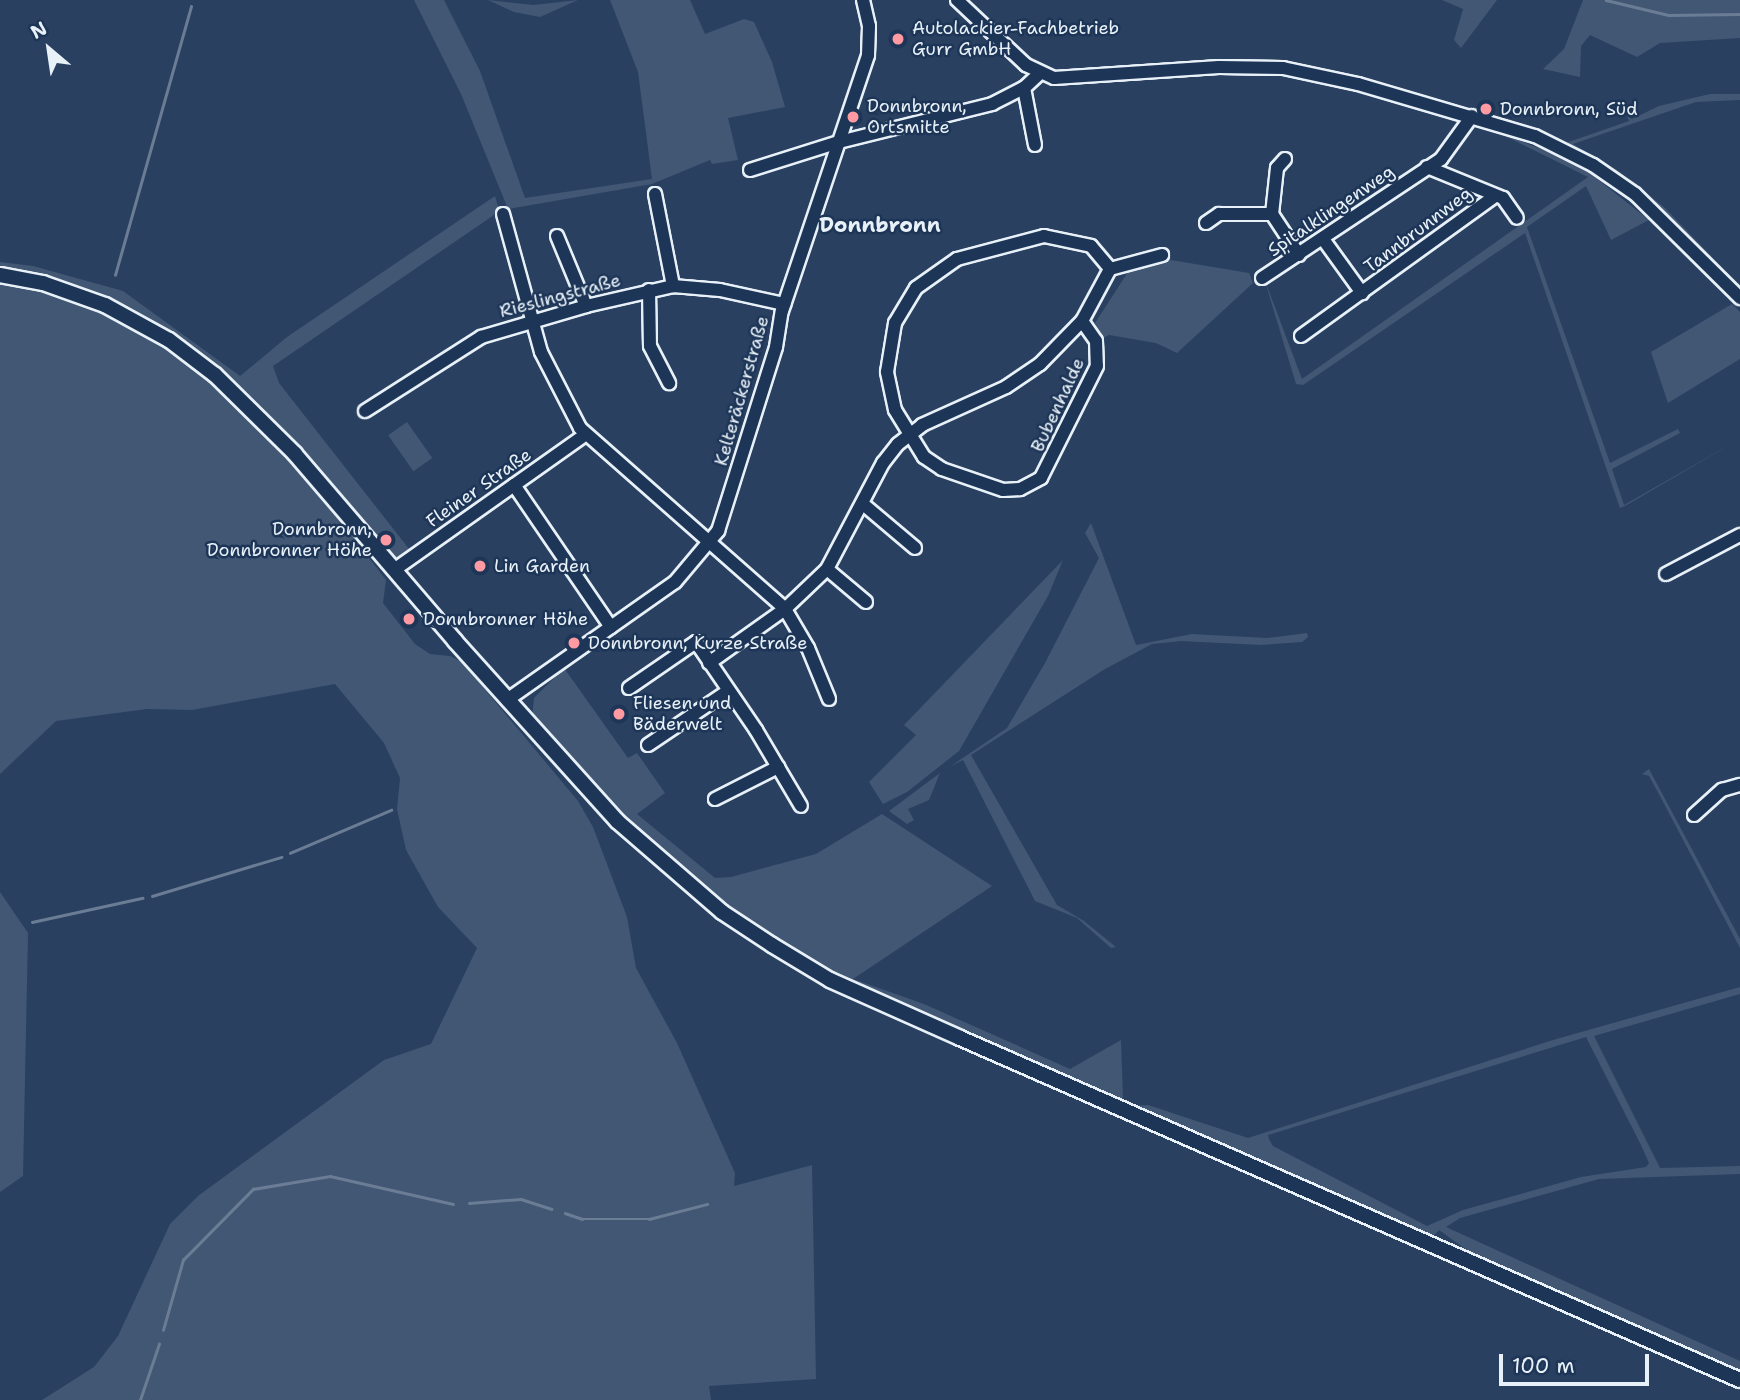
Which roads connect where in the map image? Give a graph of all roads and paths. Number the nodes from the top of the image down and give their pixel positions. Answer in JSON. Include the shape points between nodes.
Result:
{"nodes":[{"id":1,"x":863,"y":0,"type":"edge"},
{"id":2,"x":957,"y":0,"type":"edge"},
{"id":3,"x":1040,"y":74,"type":"junction"},
{"id":4,"x":1024,"y":88,"type":"junction"},
{"id":5,"x":1472,"y":116,"type":"junction"},
{"id":6,"x":839,"y":142,"type":"junction"},
{"id":7,"x":1035,"y":145,"type":"dead end"},
{"id":8,"x":1285,"y":159,"type":"dead end"},
{"id":9,"x":1423,"y":169,"type":"junction"},
{"id":10,"x":750,"y":170,"type":"dead end"},
{"id":11,"x":655,"y":194,"type":"dead end"},
{"id":12,"x":1495,"y":195,"type":"junction"},
{"id":13,"x":503,"y":214,"type":"dead end"},
{"id":14,"x":1272,"y":214,"type":"junction"},
{"id":15,"x":1517,"y":218,"type":"dead end"},
{"id":16,"x":1206,"y":223,"type":"dead end"},
{"id":17,"x":557,"y":236,"type":"dead end"},
{"id":18,"x":1323,"y":239,"type":"junction"},
{"id":19,"x":1161,"y":255,"type":"dead end"},
{"id":20,"x":1299,"y":255,"type":"junction"},
{"id":21,"x":1110,"y":269,"type":"junction"},
{"id":22,"x":0,"y":275,"type":"edge"},
{"id":23,"x":1262,"y":278,"type":"dead end"},
{"id":24,"x":673,"y":286,"type":"junction"},
{"id":25,"x":649,"y":290,"type":"junction"},
{"id":26,"x":1362,"y":293,"type":"junction"},
{"id":27,"x":1740,"y":298,"type":"edge"},
{"id":28,"x":784,"y":304,"type":"junction"},
{"id":29,"x":586,"y":306,"type":"junction"},
{"id":30,"x":531,"y":320,"type":"junction"},
{"id":31,"x":1082,"y":321,"type":"junction"},
{"id":32,"x":1301,"y":336,"type":"dead end"},
{"id":33,"x":669,"y":383,"type":"dead end"},
{"id":34,"x":365,"y":411,"type":"dead end"},
{"id":35,"x":585,"y":435,"type":"junction"},
{"id":36,"x":908,"y":435,"type":"junction"},
{"id":37,"x":514,"y":485,"type":"junction"},
{"id":38,"x":863,"y":504,"type":"junction"},
{"id":39,"x":1740,"y":535,"type":"edge"},
{"id":40,"x":711,"y":543,"type":"junction"},
{"id":41,"x":915,"y":548,"type":"dead end"},
{"id":42,"x":827,"y":569,"type":"junction"},
{"id":43,"x":394,"y":570,"type":"junction"},
{"id":44,"x":1666,"y":574,"type":"dead end"},
{"id":45,"x":866,"y":602,"type":"dead end"},
{"id":46,"x":785,"y":609,"type":"junction"},
{"id":47,"x":611,"y":627,"type":"junction"},
{"id":48,"x":709,"y":663,"type":"junction"},
{"id":49,"x":629,"y":688,"type":"dead end"},
{"id":50,"x":728,"y":691,"type":"junction"},
{"id":51,"x":829,"y":699,"type":"dead end"},
{"id":52,"x":507,"y":700,"type":"junction"},
{"id":53,"x":648,"y":745,"type":"dead end"},
{"id":54,"x":778,"y":767,"type":"junction"},
{"id":55,"x":1740,"y":785,"type":"edge"},
{"id":56,"x":715,"y":800,"type":"dead end"},
{"id":57,"x":801,"y":806,"type":"dead end"},
{"id":58,"x":1694,"y":815,"type":"dead end"},
{"id":59,"x":1740,"y":1380,"type":"edge"}],
"edges":[{"from":1,"to":6,"type":"street","name":"Kelteräckerstraße","via":[[869,46]]},
{"from":2,"to":3,"type":"street"},
{"from":3,"to":4,"type":"street"},
{"from":3,"to":5,"type":"street","via":[[1072,78],[1219,67],[1283,68]]},
{"from":4,"to":6,"type":"street","via":[[966,111]]},
{"from":4,"to":7,"type":"street"},
{"from":5,"to":9,"type":"street","name":"Spitalklingenweg","via":[[1459,139]]},
{"from":5,"to":27,"type":"street","via":[[1535,136],[1594,165],[1635,194]]},
{"from":6,"to":10,"type":"street"},
{"from":6,"to":28,"type":"street","name":"Kelteräckerstraße"},
{"from":8,"to":14,"type":"street","via":[[1277,168]]},
{"from":9,"to":12,"type":"street"},
{"from":9,"to":18,"type":"street","name":"Spitalklingenweg"},
{"from":11,"to":24,"type":"street"},
{"from":12,"to":15,"type":"street"},
{"from":12,"to":26,"type":"street","name":"Tannbrunnweg"},
{"from":13,"to":30,"type":"street"},
{"from":14,"to":16,"type":"street","via":[[1219,215]]},
{"from":14,"to":20,"type":"street"},
{"from":17,"to":29,"type":"street"},
{"from":18,"to":20,"type":"street","name":"Spitalklingenweg"},
{"from":18,"to":26,"type":"street","name":"Tannbrunnweg"},
{"from":19,"to":21,"type":"street"},
{"from":20,"to":23,"type":"street","name":"Spitalklingenweg"},
{"from":21,"to":31,"type":"street"},
{"from":21,"to":36,"type":"street","name":"Bubenhalde","via":[[1091,246],[1044,236],[969,255],[925,279],[900,311],[888,347],[889,393]]},
{"from":22,"to":43,"type":"main road","via":[[43,283],[105,305],[193,355],[295,454]]},
{"from":24,"to":25,"type":"street","name":"Rieslingstraße"},
{"from":24,"to":28,"type":"street","name":"Rieslingstraße","via":[[720,290]]},
{"from":25,"to":29,"type":"street","name":"Rieslingstraße"},
{"from":25,"to":33,"type":"street","via":[[650,346]]},
{"from":26,"to":32,"type":"street","name":"Tannbrunnweg"},
{"from":28,"to":40,"type":"street","name":"Kelteräckerstraße","via":[[776,347]]},
{"from":29,"to":30,"type":"street","name":"Rieslingstraße"},
{"from":30,"to":34,"type":"street","name":"Rieslingstraße","via":[[481,337]]},
{"from":30,"to":35,"type":"street","via":[[550,375]]},
{"from":31,"to":36,"type":"street","via":[[1029,374]]},
{"from":31,"to":36,"type":"street","name":"Bubenhalde","via":[[1096,341],[1097,366],[1046,471],[1035,482],[1003,490],[942,469],[924,457]]},
{"from":35,"to":37,"type":"street","name":"Fleiner Straße"},
{"from":35,"to":40,"type":"street"},
{"from":36,"to":38,"type":"street","via":[[883,463]]},
{"from":37,"to":43,"type":"street","name":"Fleiner Straße"},
{"from":37,"to":47,"type":"street"},
{"from":38,"to":41,"type":"street"},
{"from":38,"to":42,"type":"street"},
{"from":39,"to":44,"type":"street"},
{"from":40,"to":46,"type":"street"},
{"from":40,"to":47,"type":"street","name":"Kelteräckerstraße","via":[[675,582]]},
{"from":42,"to":45,"type":"street"},
{"from":42,"to":46,"type":"street"},
{"from":43,"to":52,"type":"main road"},
{"from":46,"to":48,"type":"street"},
{"from":46,"to":51,"type":"street","via":[[808,648]]},
{"from":47,"to":52,"type":"street","name":"Kelteräckerstraße"},
{"from":48,"to":49,"type":"street","via":[[696,642]]},
{"from":48,"to":50,"type":"street"},
{"from":50,"to":53,"type":"street"},
{"from":50,"to":54,"type":"street"},
{"from":52,"to":59,"type":"main road","via":[[617,821],[666,865],[722,912],[830,979]]},
{"from":54,"to":56,"type":"street"},
{"from":54,"to":57,"type":"street"},
{"from":55,"to":58,"type":"street","via":[[1722,790]]}]}
